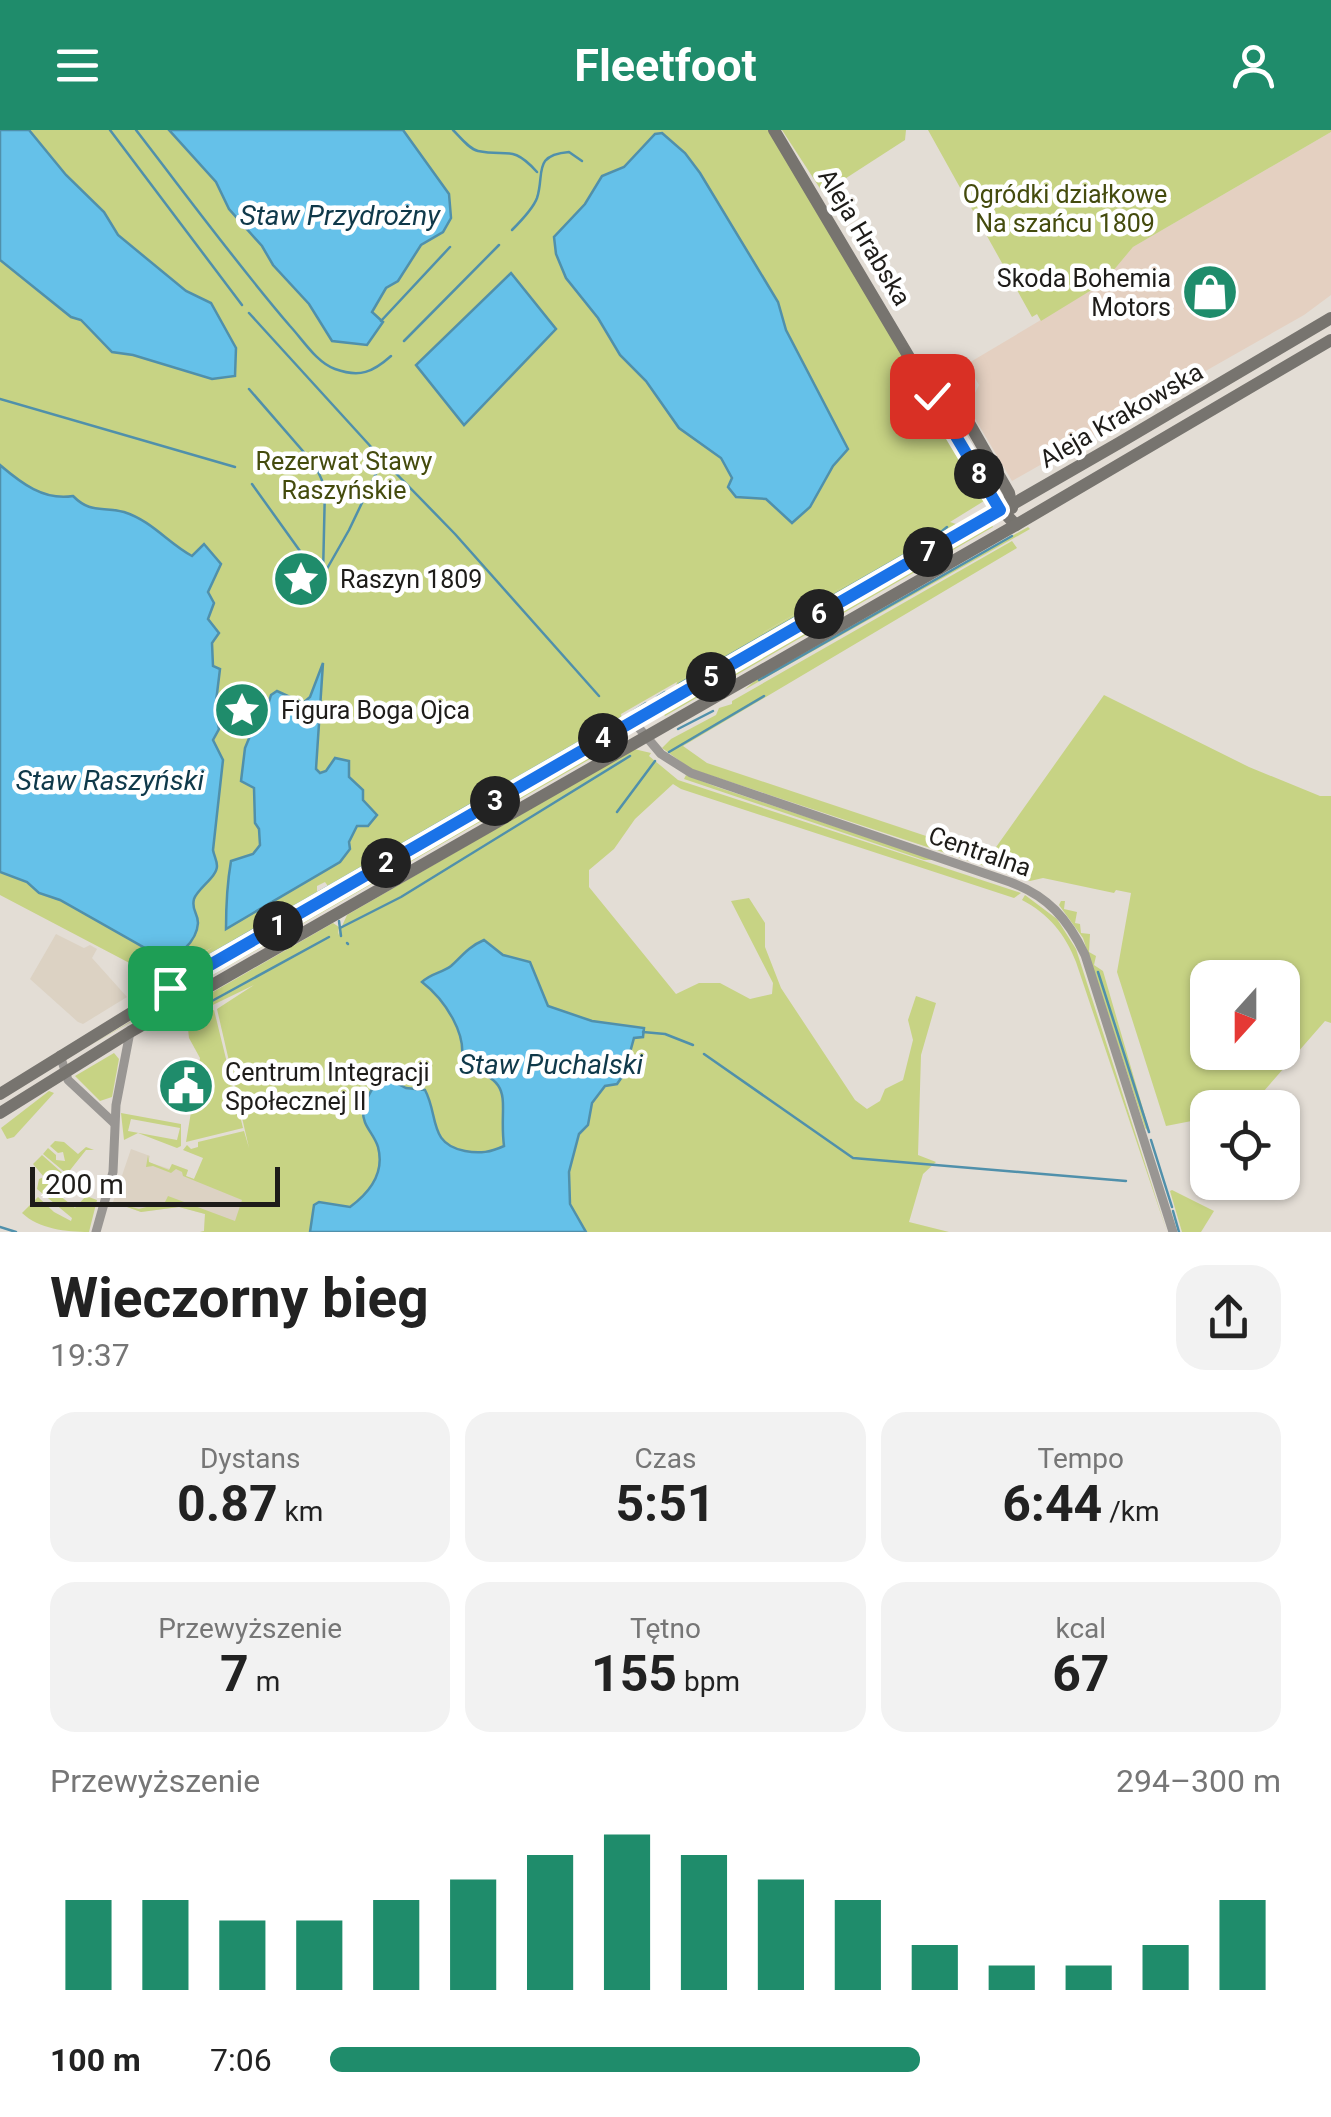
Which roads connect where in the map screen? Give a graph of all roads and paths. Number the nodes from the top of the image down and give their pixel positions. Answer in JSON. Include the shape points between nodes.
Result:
{"nodes":[{"id":1,"x":774,"y":130,"type":"edge"},
{"id":2,"x":1331,"y":318,"type":"edge"},
{"id":3,"x":1331,"y":340,"type":"edge"},
{"id":4,"x":936,"y":386,"type":"junction"},
{"id":5,"x":956,"y":402,"type":"junction"},
{"id":6,"x":939,"y":406,"type":"junction"},
{"id":7,"x":1033,"y":492,"type":"junction"},
{"id":8,"x":1005,"y":507,"type":"junction"},
{"id":9,"x":1031,"y":516,"type":"junction"},
{"id":10,"x":1016,"y":525,"type":"junction"},
{"id":11,"x":633,"y":721,"type":"junction"},
{"id":12,"x":645,"y":736,"type":"junction"},
{"id":13,"x":130,"y":1032,"type":"junction"},
{"id":14,"x":60,"y":1055,"type":"junction"},
{"id":15,"x":64,"y":1071,"type":"junction"},
{"id":16,"x":0,"y":1094,"type":"edge"},
{"id":17,"x":117,"y":1100,"type":"junction"},
{"id":18,"x":94,"y":1104,"type":"junction"},
{"id":19,"x":0,"y":1113,"type":"edge"},
{"id":20,"x":114,"y":1123,"type":"junction"},
{"id":21,"x":96,"y":1232,"type":"edge"},
{"id":22,"x":1173,"y":1232,"type":"edge"}],
"edges":[{"from":1,"to":4,"type":"main road","name":"Aleja Hrabska","via":[[916,368]]},
{"from":2,"to":7,"type":"main road","name":"Aleja Krakowska"},
{"from":3,"to":9,"type":"main road","name":"Aleja Krakowska"},
{"from":4,"to":5,"type":"main road","via":[[946,378],[956,382]]},
{"from":4,"to":6,"type":"main road"},
{"from":5,"to":6,"type":"main road"},
{"from":5,"to":8,"type":"main road","via":[[1009,493]]},
{"from":6,"to":8,"type":"main road"},
{"from":7,"to":8,"type":"main road","name":"Aleja Krakowska"},
{"from":7,"to":9,"type":"main road","via":[[1026,503]]},
{"from":8,"to":10,"type":"main road"},
{"from":8,"to":11,"type":"main road","name":"Aleja Krakowska"},
{"from":9,"to":10,"type":"main road","name":"Aleja Krakowska"},
{"from":10,"to":12,"type":"main road","name":"Aleja Krakowska"},
{"from":11,"to":12,"type":"street","name":"Centralna"},
{"from":11,"to":14,"type":"main road","name":"Aleja Krakowska"},
{"from":12,"to":13,"type":"main road","name":"Aleja Krakowska"},
{"from":12,"to":22,"type":"street","name":"Centralna","via":[[668,760],[700,777],[1010,882],[1037,893],[1061,914],[1085,955]]},
{"from":13,"to":15,"type":"main road","name":"Aleja Krakowska"},
{"from":13,"to":17,"type":"street"},
{"from":14,"to":15,"type":"street"},
{"from":14,"to":16,"type":"main road","name":"Aleja Krakowska"},
{"from":15,"to":18,"type":"street"},
{"from":15,"to":19,"type":"main road","name":"Aleja Krakowska"},
{"from":17,"to":18,"type":"street"},
{"from":17,"to":20,"type":"street"},
{"from":18,"to":20,"type":"street"},
{"from":20,"to":21,"type":"street","via":[[113,1172]]}]}
